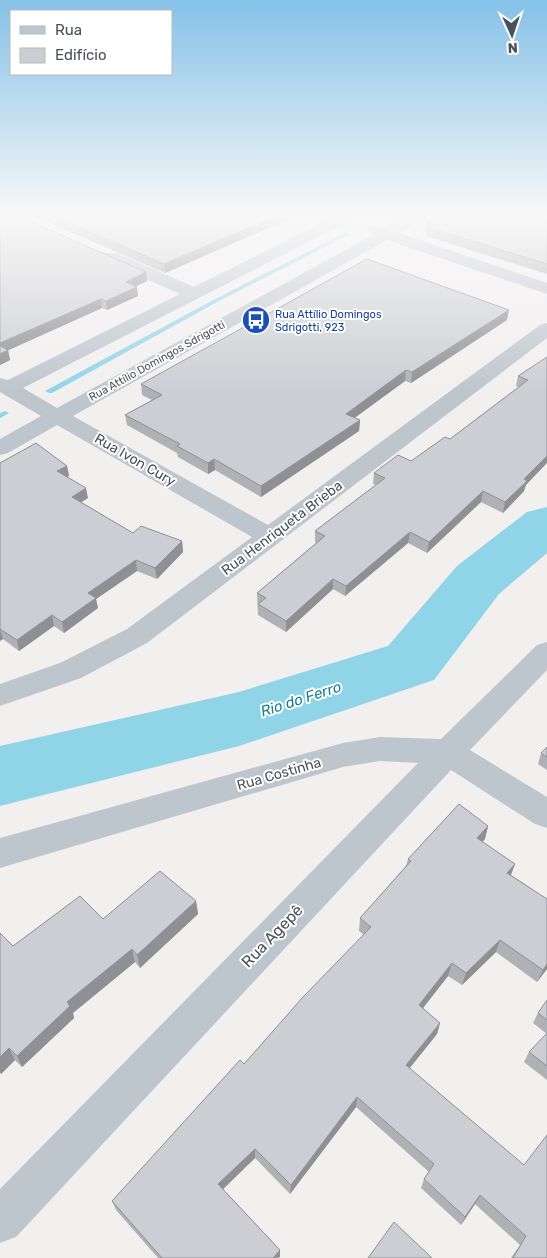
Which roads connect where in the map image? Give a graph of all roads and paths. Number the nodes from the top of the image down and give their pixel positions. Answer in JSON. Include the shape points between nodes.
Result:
{"nodes":[{"id":1,"x":148,"y":274,"type":"edge"},
{"id":2,"x":232,"y":274,"type":"edge"},
{"id":3,"x":314,"y":274,"type":"edge"},
{"id":4,"x":502,"y":274,"type":"edge"},
{"id":5,"x":547,"y":289,"type":"edge"},
{"id":6,"x":194,"y":294,"type":"junction"},
{"id":7,"x":547,"y":329,"type":"edge"},
{"id":8,"x":4,"y":386,"type":"edge"},
{"id":9,"x":58,"y":416,"type":"junction"},
{"id":10,"x":0,"y":448,"type":"edge"},
{"id":11,"x":270,"y":537,"type":"junction"},
{"id":12,"x":547,"y":652,"type":"edge"},
{"id":13,"x":0,"y":695,"type":"edge"},
{"id":14,"x":448,"y":752,"type":"junction"},
{"id":15,"x":547,"y":814,"type":"edge"},
{"id":16,"x":0,"y":853,"type":"edge"},
{"id":17,"x":0,"y":1221,"type":"edge"}],
"edges":[{"from":1,"to":6,"type":"street"},
{"from":2,"to":6,"type":"street"},
{"from":3,"to":9,"type":"street","name":"Rua Attílio Domingos Sdrigotti"},
{"from":4,"to":5,"type":"street"},
{"from":6,"to":8,"type":"street"},
{"from":7,"to":11,"type":"street","name":"Rua Henriqueta Brieba"},
{"from":8,"to":9,"type":"street","name":"Rua Ivon Cury"},
{"from":9,"to":10,"type":"street","name":"Rua Attílio Domingos Sdrigotti"},
{"from":9,"to":11,"type":"street","name":"Rua Ivon Cury"},
{"from":11,"to":13,"type":"street","name":"Rua Henriqueta Brieba","via":[[137,636],[91,662],[40,684]]},
{"from":12,"to":14,"type":"street","name":"Rua Agepê"},
{"from":14,"to":15,"type":"street","name":"Rua Costinha"},
{"from":14,"to":16,"type":"street","name":"Rua Costinha","via":[[380,749],[343,755]]},
{"from":14,"to":17,"type":"street","name":"Rua Agepê"}]}
